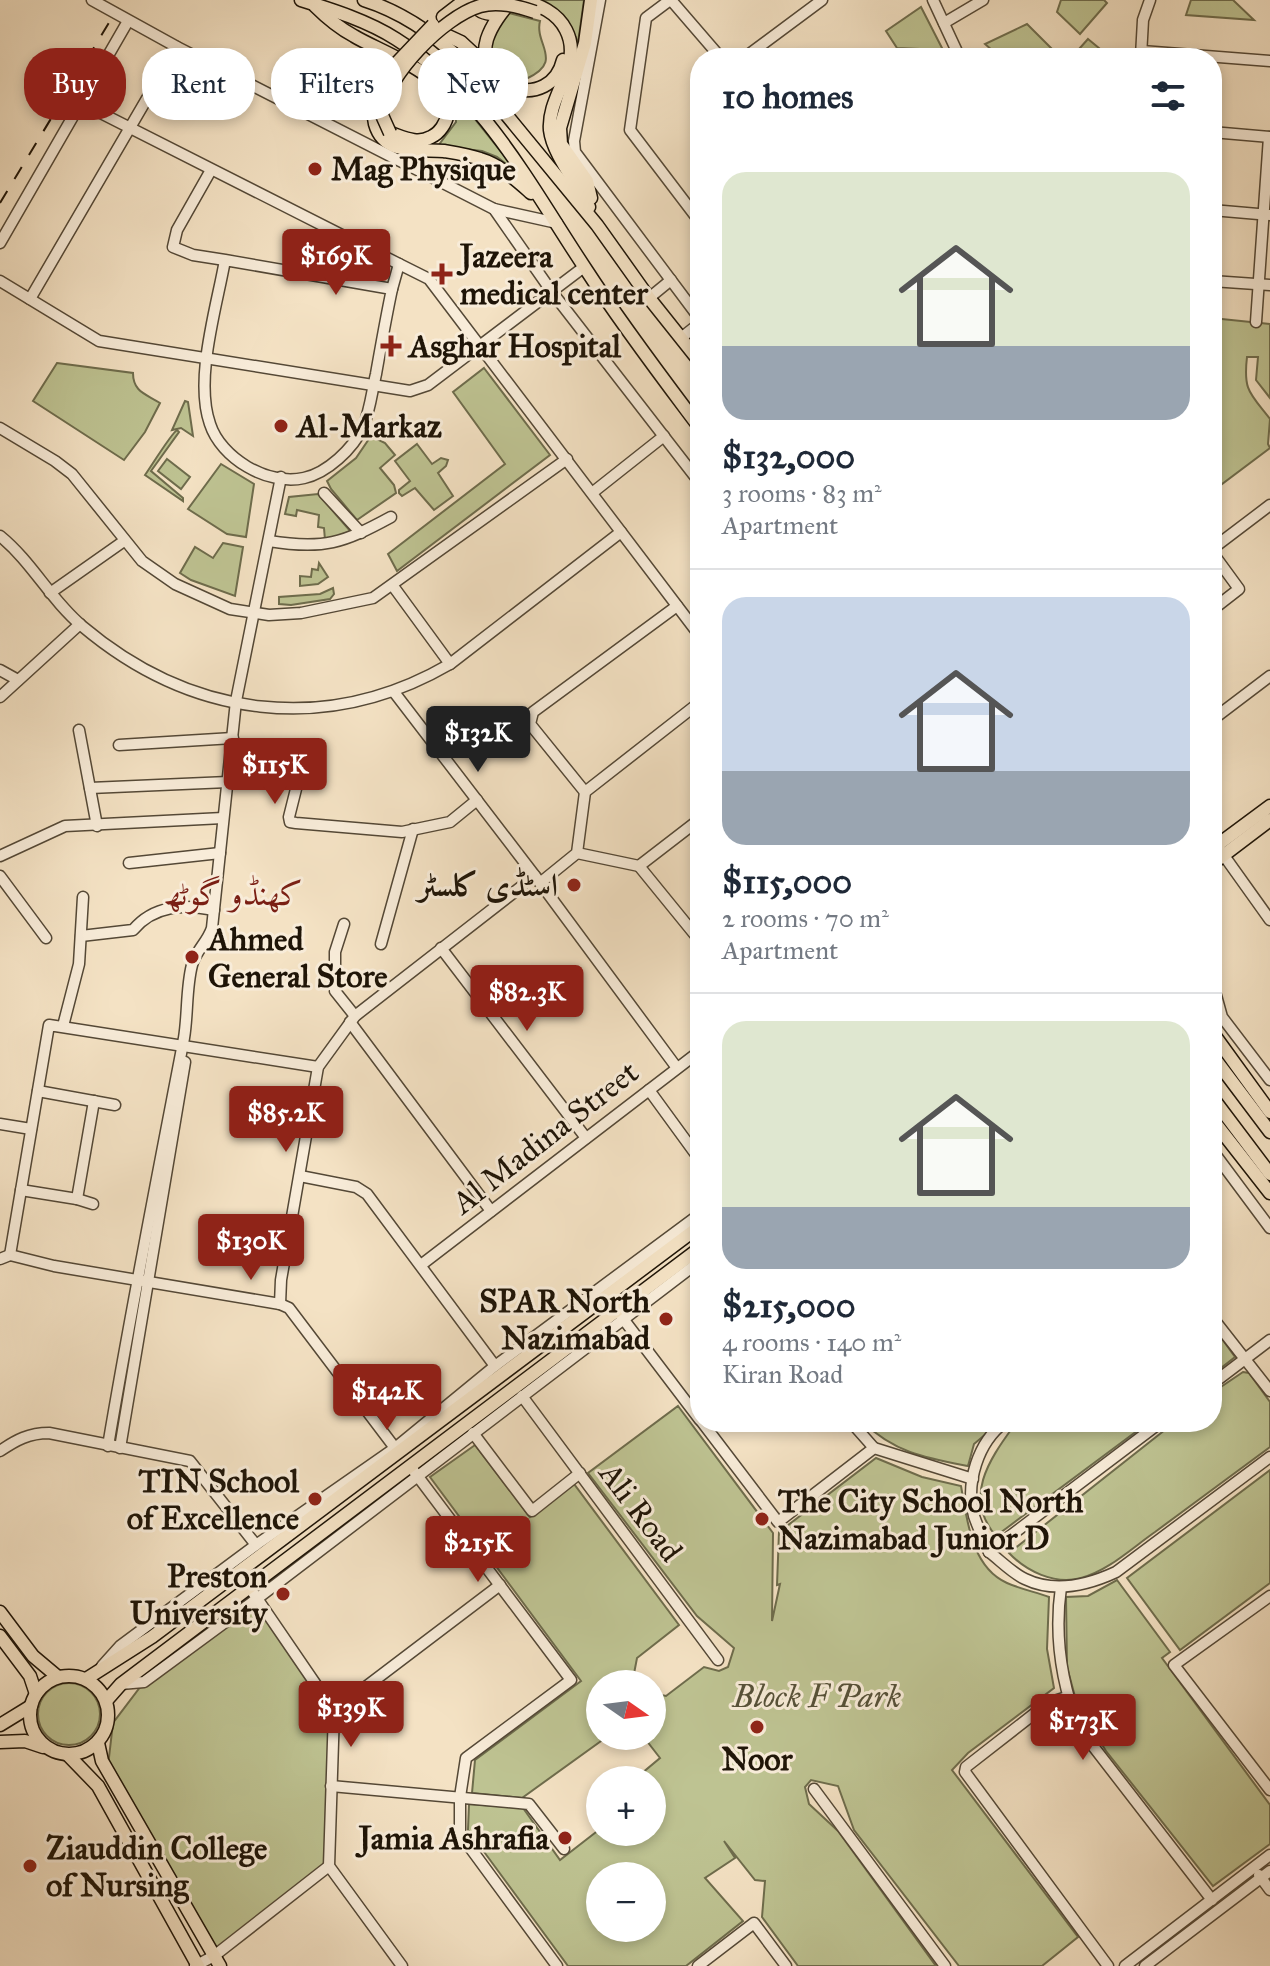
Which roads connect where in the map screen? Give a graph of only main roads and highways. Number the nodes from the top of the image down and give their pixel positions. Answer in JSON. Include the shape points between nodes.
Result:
{"nodes":[{"id":1,"x":365,"y":0,"type":"edge"},
{"id":2,"x":465,"y":0,"type":"edge"},
{"id":3,"x":475,"y":0,"type":"edge"},
{"id":4,"x":511,"y":0,"type":"edge"},
{"id":5,"x":521,"y":0,"type":"edge"},
{"id":6,"x":591,"y":0,"type":"edge"},
{"id":7,"x":307,"y":2,"type":"edge"},
{"id":8,"x":443,"y":17,"type":"junction"},
{"id":9,"x":418,"y":26,"type":"junction"},
{"id":10,"x":424,"y":48,"type":"edge"},
{"id":11,"x":468,"y":48,"type":"edge"},
{"id":12,"x":485,"y":48,"type":"edge"},
{"id":13,"x":410,"y":65,"type":"edge"},
{"id":14,"x":410,"y":65,"type":"edge"},
{"id":15,"x":528,"y":89,"type":"edge"},
{"id":16,"x":446,"y":120,"type":"edge"},
{"id":17,"x":548,"y":209,"type":"junction"},
{"id":18,"x":597,"y":225,"type":"junction"},
{"id":19,"x":690,"y":349,"type":"edge"},
{"id":20,"x":690,"y":415,"type":"edge"},
{"id":21,"x":1270,"y":806,"type":"edge"},
{"id":22,"x":1270,"y":820,"type":"edge"},
{"id":23,"x":1222,"y":846,"type":"edge"},
{"id":24,"x":1222,"y":847,"type":"edge"},
{"id":25,"x":1222,"y":1046,"type":"edge"},
{"id":26,"x":1222,"y":1068,"type":"edge"},
{"id":27,"x":1222,"y":1110,"type":"edge"},
{"id":28,"x":1270,"y":1112,"type":"edge"},
{"id":29,"x":1222,"y":1132,"type":"edge"},
{"id":30,"x":1270,"y":1132,"type":"edge"},
{"id":31,"x":1270,"y":1174,"type":"edge"},
{"id":32,"x":1270,"y":1193,"type":"edge"},
{"id":33,"x":690,"y":1234,"type":"edge"},
{"id":34,"x":690,"y":1256,"type":"edge"},
{"id":35,"x":0,"y":1612,"type":"edge"},
{"id":36,"x":0,"y":1636,"type":"edge"},
{"id":37,"x":91,"y":1675,"type":"junction"},
{"id":38,"x":58,"y":1677,"type":"junction"},
{"id":39,"x":33,"y":1700,"type":"junction"},
{"id":40,"x":106,"y":1701,"type":"junction"},
{"id":41,"x":0,"y":1725,"type":"edge"},
{"id":42,"x":0,"y":1742,"type":"edge"},
{"id":43,"x":98,"y":1743,"type":"junction"},
{"id":44,"x":47,"y":1748,"type":"junction"},
{"id":45,"x":68,"y":1755,"type":"junction"},
{"id":46,"x":217,"y":1961,"type":"edge"},
{"id":47,"x":197,"y":1966,"type":"edge"}],
"edges":[{"from":1,"to":9,"type":"main road"},
{"from":2,"to":8,"type":"main road"},
{"from":3,"to":4,"type":"main road","via":[[479,11],[491,14]]},
{"from":3,"to":8,"type":"main road"},
{"from":4,"to":12,"type":"main road"},
{"from":5,"to":18,"type":"main road","via":[[556,16],[571,39],[572,54],[550,123],[555,150]]},
{"from":6,"to":18,"type":"main road","via":[[585,43],[560,128],[561,144],[587,181]]},
{"from":7,"to":14,"type":"main road","bridge":true,"via":[[352,35]]},
{"from":7,"to":17,"type":"main road","via":[[372,25],[448,77],[497,135]]},
{"from":8,"to":17,"type":"main road","bridge":true,"via":[[393,67],[373,102],[378,131],[393,147],[481,159],[505,171]]},
{"from":9,"to":11,"type":"main road","via":[[436,29]]},
{"from":9,"to":18,"type":"main road","via":[[463,62]]},
{"from":10,"to":15,"type":"main road","bridge":true,"via":[[468,11],[517,5],[552,22],[563,43],[561,69],[548,84]]},
{"from":13,"to":16,"type":"main road","bridge":true,"via":[[389,90],[381,113],[390,133],[419,141],[432,137]]},
{"from":17,"to":20,"type":"main road"},
{"from":18,"to":19,"type":"main road"},
{"from":21,"to":23,"type":"main road"},
{"from":22,"to":24,"type":"main road"},
{"from":25,"to":28,"type":"main road"},
{"from":26,"to":30,"type":"main road"},
{"from":27,"to":31,"type":"main road"},
{"from":29,"to":32,"type":"main road"},
{"from":33,"to":37,"type":"main road","via":[[152,1637]]},
{"from":34,"to":40,"type":"main road","via":[[414,1470],[121,1684]]},
{"from":35,"to":38,"type":"main road","via":[[33,1656]]},
{"from":36,"to":39,"type":"main road","via":[[30,1676]]},
{"from":37,"to":38,"type":"main road"},
{"from":37,"to":40,"type":"main road"},
{"from":38,"to":39,"type":"main road"},
{"from":39,"to":41,"type":"main road"},
{"from":39,"to":44,"type":"main road","via":[[33,1731]]},
{"from":40,"to":43,"type":"main road","via":[[108,1723]]},
{"from":42,"to":44,"type":"main road","via":[[25,1741]]},
{"from":43,"to":45,"type":"main road"},
{"from":43,"to":46,"type":"main road","via":[[102,1761]]},
{"from":44,"to":45,"type":"main road"},
{"from":45,"to":47,"type":"main road","via":[[98,1786]]}]}
